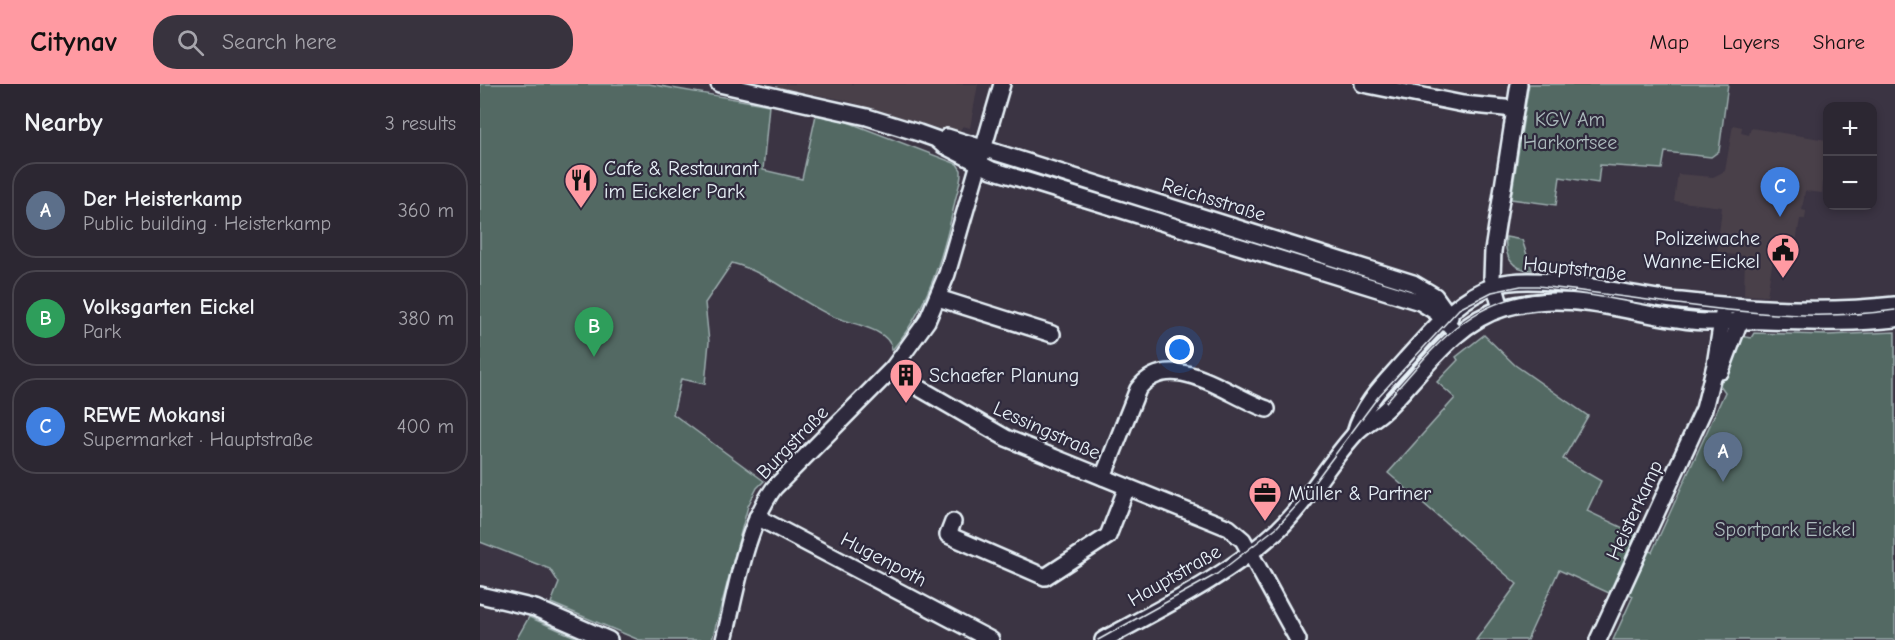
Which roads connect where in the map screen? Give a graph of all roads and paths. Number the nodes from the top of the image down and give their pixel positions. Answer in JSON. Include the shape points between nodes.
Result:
{"nodes":[{"id":1,"x":718,"y":84,"type":"edge"},
{"id":2,"x":1002,"y":84,"type":"edge"},
{"id":3,"x":1363,"y":84,"type":"edge"},
{"id":4,"x":1519,"y":84,"type":"edge"},
{"id":5,"x":1515,"y":109,"type":"junction"},
{"id":6,"x":980,"y":155,"type":"junction"},
{"id":7,"x":1500,"y":284,"type":"junction"},
{"id":8,"x":938,"y":298,"type":"junction"},
{"id":9,"x":1724,"y":304,"type":"junction"},
{"id":10,"x":1895,"y":305,"type":"edge"},
{"id":11,"x":1745,"y":306,"type":"junction"},
{"id":12,"x":1504,"y":308,"type":"junction"},
{"id":13,"x":1445,"y":316,"type":"junction"},
{"id":14,"x":1895,"y":319,"type":"edge"},
{"id":15,"x":1739,"y":322,"type":"junction"},
{"id":16,"x":1721,"y":323,"type":"junction"},
{"id":17,"x":1459,"y":333,"type":"junction"},
{"id":18,"x":1052,"y":334,"type":"dead end"},
{"id":19,"x":893,"y":368,"type":"junction"},
{"id":20,"x":1708,"y":398,"type":"junction"},
{"id":21,"x":1267,"y":409,"type":"dead end"},
{"id":22,"x":1355,"y":433,"type":"junction"},
{"id":23,"x":1103,"y":477,"type":"junction"},
{"id":24,"x":1127,"y":487,"type":"junction"},
{"id":25,"x":758,"y":517,"type":"junction"},
{"id":26,"x":953,"y":522,"type":"dead end"},
{"id":27,"x":1251,"y":553,"type":"junction"},
{"id":28,"x":480,"y":595,"type":"edge"},
{"id":29,"x":609,"y":640,"type":"edge"},
{"id":30,"x":724,"y":640,"type":"edge"},
{"id":31,"x":991,"y":640,"type":"edge"},
{"id":32,"x":1103,"y":640,"type":"edge"},
{"id":33,"x":1298,"y":640,"type":"edge"},
{"id":34,"x":1598,"y":640,"type":"edge"}],
"edges":[{"from":1,"to":6,"type":"street","name":"Reichsstraße","via":[[867,117],[936,139],[946,137]]},
{"from":2,"to":6,"type":"street","name":"Burgstraße"},
{"from":3,"to":5,"type":"street","via":[[1462,104]]},
{"from":4,"to":5,"type":"street"},
{"from":5,"to":7,"type":"street","via":[[1497,239]]},
{"from":6,"to":8,"type":"street","name":"Burgstraße"},
{"from":6,"to":13,"type":"street","name":"Reichsstraße","via":[[1413,283],[1429,291]]},
{"from":7,"to":9,"type":"street","name":"Hauptstraße","via":[[1545,282]]},
{"from":7,"to":12,"type":"street"},
{"from":7,"to":13,"type":"street","name":"Hauptstraße","via":[[1472,296]]},
{"from":8,"to":18,"type":"street"},
{"from":8,"to":19,"type":"street","name":"Burgstraße","via":[[918,336]]},
{"from":9,"to":11,"type":"street","name":"Hauptstraße"},
{"from":9,"to":16,"type":"street","name":"Heisterkamp"},
{"from":10,"to":11,"type":"street","name":"Hauptstraße"},
{"from":11,"to":15,"type":"street","name":"Heisterkamp"},
{"from":12,"to":16,"type":"street","name":"Hauptstraße","via":[[1571,300]]},
{"from":12,"to":17,"type":"street","name":"Hauptstraße"},
{"from":13,"to":17,"type":"street","name":"Reichsstraße"},
{"from":13,"to":22,"type":"street","name":"Hauptstraße","via":[[1379,389],[1363,411]]},
{"from":14,"to":15,"type":"street","name":"Hauptstraße","via":[[1831,324]]},
{"from":15,"to":16,"type":"street","name":"Hauptstraße"},
{"from":15,"to":20,"type":"street","name":"Heisterkamp"},
{"from":16,"to":20,"type":"street","name":"Heisterkamp"},
{"from":17,"to":22,"type":"street","name":"Hauptstraße","via":[[1376,419]]},
{"from":19,"to":23,"type":"street","name":"Lessingstraße","via":[[909,382],[1006,438]]},
{"from":19,"to":25,"type":"street","name":"Burgstraße","via":[[774,488]]},
{"from":20,"to":34,"type":"street","name":"Heisterkamp"},
{"from":21,"to":23,"type":"street","via":[[1195,377],[1158,371],[1138,389]]},
{"from":22,"to":27,"type":"street","name":"Hauptstraße","via":[[1294,513]]},
{"from":23,"to":24,"type":"street","name":"Lessingstraße"},
{"from":24,"to":26,"type":"street","via":[[1108,536],[1045,577],[948,535]]},
{"from":24,"to":27,"type":"street","name":"Lessingstraße","via":[[1221,523],[1235,532]]},
{"from":25,"to":30,"type":"street","name":"Burgstraße"},
{"from":25,"to":31,"type":"street","name":"Hugenpoth"},
{"from":27,"to":32,"type":"street","name":"Hauptstraße","via":[[1218,576]]},
{"from":27,"to":33,"type":"street","name":"Lessingstraße"},
{"from":28,"to":29,"type":"street","via":[[535,608]]}]}
